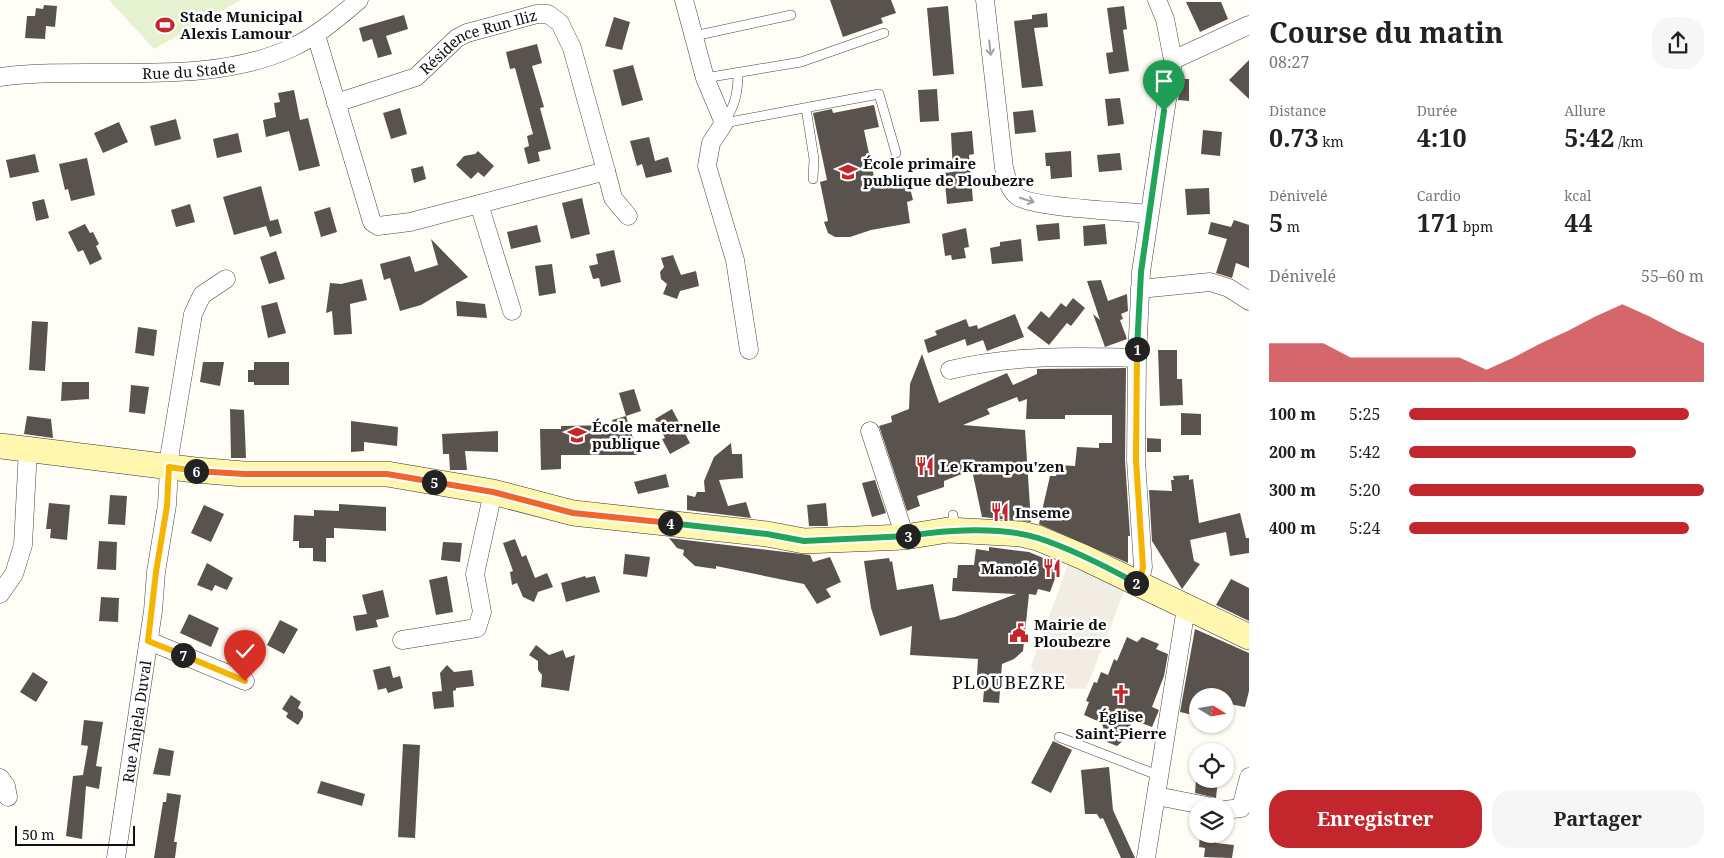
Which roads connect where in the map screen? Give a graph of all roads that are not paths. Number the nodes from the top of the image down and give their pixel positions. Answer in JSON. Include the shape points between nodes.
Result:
{"nodes":[{"id":1,"x":359,"y":0,"type":"edge"},
{"id":2,"x":684,"y":0,"type":"edge"},
{"id":3,"x":985,"y":0,"type":"edge"},
{"id":4,"x":1157,"y":0,"type":"edge"},
{"id":5,"x":792,"y":15,"type":"dead end"},
{"id":6,"x":1249,"y":25,"type":"edge"},
{"id":7,"x":884,"y":33,"type":"dead end"},
{"id":8,"x":316,"y":34,"type":"junction"},
{"id":9,"x":694,"y":36,"type":"junction"},
{"id":10,"x":1172,"y":60,"type":"junction"},
{"id":11,"x":738,"y":73,"type":"junction"},
{"id":12,"x":0,"y":77,"type":"edge"},
{"id":13,"x":705,"y":78,"type":"junction"},
{"id":14,"x":336,"y":104,"type":"junction"},
{"id":15,"x":806,"y":108,"type":"junction"},
{"id":16,"x":724,"y":123,"type":"junction"},
{"id":17,"x":896,"y":153,"type":"dead end"},
{"id":18,"x":606,"y":171,"type":"junction"},
{"id":19,"x":813,"y":179,"type":"dead end"},
{"id":20,"x":479,"y":204,"type":"junction"},
{"id":21,"x":1148,"y":214,"type":"junction"},
{"id":22,"x":628,"y":216,"type":"dead end"},
{"id":23,"x":226,"y":279,"type":"dead end"},
{"id":24,"x":1140,"y":289,"type":"junction"},
{"id":25,"x":1249,"y":300,"type":"edge"},
{"id":26,"x":512,"y":311,"type":"dead end"},
{"id":27,"x":749,"y":350,"type":"dead end"},
{"id":28,"x":1137,"y":358,"type":"junction"},
{"id":29,"x":950,"y":370,"type":"dead end"},
{"id":30,"x":870,"y":437,"type":"dead end"},
{"id":31,"x":0,"y":446,"type":"edge"},
{"id":32,"x":28,"y":450,"type":"junction"},
{"id":33,"x":169,"y":467,"type":"junction"},
{"id":34,"x":493,"y":492,"type":"junction"},
{"id":35,"x":905,"y":536,"type":"junction"},
{"id":36,"x":1139,"y":584,"type":"junction"},
{"id":37,"x":0,"y":594,"type":"edge"},
{"id":38,"x":1186,"y":608,"type":"junction"},
{"id":39,"x":1249,"y":637,"type":"edge"},
{"id":40,"x":402,"y":640,"type":"dead end"},
{"id":41,"x":148,"y":641,"type":"junction"},
{"id":42,"x":245,"y":681,"type":"dead end"},
{"id":43,"x":1059,"y":737,"type":"dead end"},
{"id":44,"x":1160,"y":776,"type":"junction"},
{"id":45,"x":1249,"y":777,"type":"edge"},
{"id":46,"x":0,"y":778,"type":"edge"},
{"id":47,"x":1157,"y":796,"type":"junction"},
{"id":48,"x":8,"y":797,"type":"dead end"},
{"id":49,"x":1189,"y":802,"type":"edge"},
{"id":50,"x":1234,"y":809,"type":"edge"},
{"id":51,"x":116,"y":858,"type":"edge"},
{"id":52,"x":1146,"y":858,"type":"edge"}],
"edges":[{"from":1,"to":8,"type":"street","name":"Rue du Stade"},
{"from":2,"to":9,"type":"street"},
{"from":3,"to":21,"type":"street","one_way":true,"via":[[1003,160],[1009,186],[1018,197],[1048,206]]},
{"from":4,"to":10,"type":"street","via":[[1165,19]]},
{"from":5,"to":9,"type":"lane"},
{"from":6,"to":10,"type":"street"},
{"from":7,"to":11,"type":"lane","via":[[801,62]]},
{"from":8,"to":12,"type":"street","name":"Rue du Stade","via":[[264,58],[225,67],[174,72]]},
{"from":8,"to":14,"type":"street"},
{"from":9,"to":13,"type":"street"},
{"from":10,"to":21,"type":"street"},
{"from":11,"to":13,"type":"lane"},
{"from":11,"to":16,"type":"lane","via":[[738,92]]},
{"from":13,"to":16,"type":"street"},
{"from":14,"to":18,"type":"street","name":"Résidence Run Iliz","via":[[416,77],[456,38],[467,33],[548,14],[560,23],[572,48]]},
{"from":14,"to":20,"type":"street","via":[[372,222],[378,226],[390,226]]},
{"from":15,"to":16,"type":"lane"},
{"from":15,"to":17,"type":"lane","via":[[879,94]]},
{"from":15,"to":19,"type":"lane","via":[[814,159]]},
{"from":16,"to":27,"type":"street","via":[[711,143],[707,166],[736,260]]},
{"from":18,"to":20,"type":"street"},
{"from":18,"to":22,"type":"street","name":"Résidence Run Iliz","via":[[613,198]]},
{"from":20,"to":26,"type":"street"},
{"from":21,"to":24,"type":"street"},
{"from":23,"to":33,"type":"street","name":"Rue Anjela Duval","via":[[202,295],[193,314]]},
{"from":24,"to":25,"type":"street","via":[[1210,282],[1229,288]]},
{"from":24,"to":28,"type":"street"},
{"from":28,"to":29,"type":"street","via":[[1025,358]]},
{"from":28,"to":36,"type":"street","via":[[1136,460],[1143,567]]},
{"from":30,"to":35,"type":"street"},
{"from":31,"to":32,"type":"main road"},
{"from":32,"to":33,"type":"main road"},
{"from":32,"to":37,"type":"street","via":[[22,552],[14,574]]},
{"from":33,"to":34,"type":"main road","via":[[244,474],[387,474]]},
{"from":33,"to":41,"type":"street","name":"Rue Anjela Duval","via":[[167,506]]},
{"from":34,"to":35,"type":"main road","via":[[573,513],[804,541]]},
{"from":34,"to":40,"type":"street","via":[[475,574],[482,612],[477,628]]},
{"from":35,"to":36,"type":"main road","via":[[954,522],[1021,534],[1038,538]]},
{"from":36,"to":38,"type":"main road"},
{"from":38,"to":39,"type":"main road"},
{"from":38,"to":44,"type":"street"},
{"from":41,"to":42,"type":"street"},
{"from":41,"to":51,"type":"street","name":"Rue Anjela Duval"},
{"from":43,"to":44,"type":"lane"},
{"from":44,"to":47,"type":"street"},
{"from":45,"to":50,"type":"street","via":[[1241,808]]},
{"from":46,"to":48,"type":"street"},
{"from":47,"to":49,"type":"street"},
{"from":47,"to":52,"type":"street"}]}
